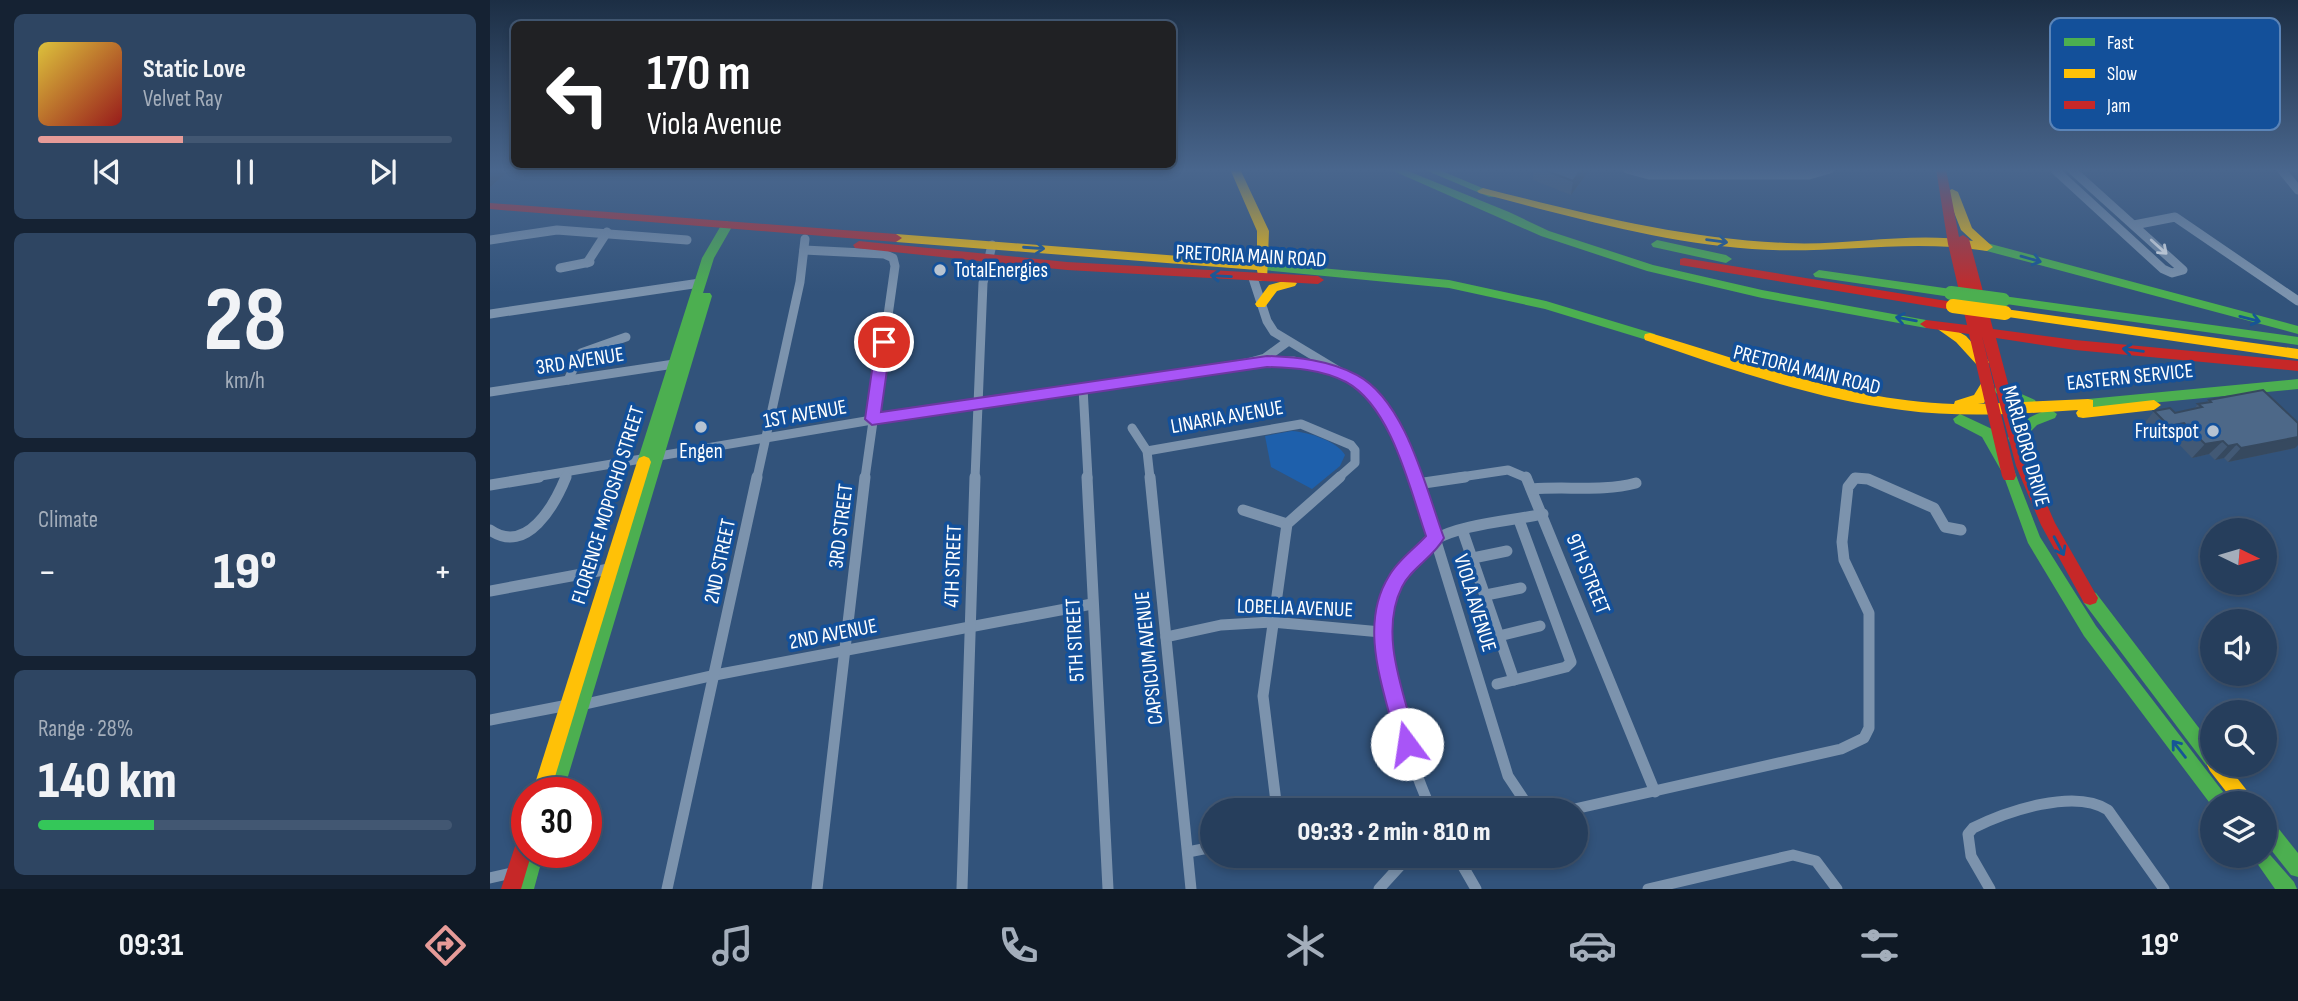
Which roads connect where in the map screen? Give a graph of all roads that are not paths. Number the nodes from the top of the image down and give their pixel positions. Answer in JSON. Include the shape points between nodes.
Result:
{"nodes":[{"id":1,"x":537,"y":210,"type":"edge"},
{"id":2,"x":1255,"y":210,"type":"edge"},
{"id":3,"x":1492,"y":210,"type":"edge"},
{"id":4,"x":1536,"y":210,"type":"edge"},
{"id":5,"x":1560,"y":210,"type":"edge"},
{"id":6,"x":1949,"y":210,"type":"edge"},
{"id":7,"x":1954,"y":210,"type":"edge"},
{"id":8,"x":1959,"y":210,"type":"edge"},
{"id":9,"x":2099,"y":210,"type":"edge"},
{"id":10,"x":2118,"y":210,"type":"edge"},
{"id":11,"x":1496,"y":212,"type":"junction"},
{"id":12,"x":490,"y":214,"type":"edge"},
{"id":13,"x":1952,"y":224,"type":"junction"},
{"id":14,"x":2134,"y":225,"type":"junction"},
{"id":15,"x":730,"y":229,"type":"junction"},
{"id":16,"x":607,"y":232,"type":"junction"},
{"id":17,"x":801,"y":235,"type":"junction"},
{"id":18,"x":490,"y":240,"type":"edge"},
{"id":19,"x":687,"y":240,"type":"dead end"},
{"id":20,"x":1912,"y":243,"type":"junction"},
{"id":21,"x":1959,"y":244,"type":"junction"},
{"id":22,"x":1996,"y":249,"type":"junction"},
{"id":23,"x":990,"y":251,"type":"junction"},
{"id":24,"x":560,"y":268,"type":"dead end"},
{"id":25,"x":1258,"y":275,"type":"junction"},
{"id":26,"x":1307,"y":280,"type":"junction"},
{"id":27,"x":700,"y":283,"type":"junction"},
{"id":28,"x":1952,"y":299,"type":"junction"},
{"id":29,"x":2298,"y":301,"type":"edge"},
{"id":30,"x":1261,"y":304,"type":"junction"},
{"id":31,"x":2004,"y":307,"type":"junction"},
{"id":32,"x":490,"y":314,"type":"edge"},
{"id":33,"x":1941,"y":325,"type":"junction"},
{"id":34,"x":1980,"y":330,"type":"junction"},
{"id":35,"x":2298,"y":330,"type":"edge"},
{"id":36,"x":626,"y":337,"type":"dead end"},
{"id":37,"x":2298,"y":341,"type":"edge"},
{"id":38,"x":1287,"y":342,"type":"junction"},
{"id":39,"x":2298,"y":354,"type":"edge"},
{"id":40,"x":1982,"y":362,"type":"junction"},
{"id":41,"x":1247,"y":363,"type":"junction"},
{"id":42,"x":674,"y":364,"type":"junction"},
{"id":43,"x":2298,"y":366,"type":"edge"},
{"id":44,"x":1344,"y":374,"type":"junction"},
{"id":45,"x":568,"y":380,"type":"junction"},
{"id":46,"x":2298,"y":384,"type":"edge"},
{"id":47,"x":1083,"y":388,"type":"junction"},
{"id":48,"x":1994,"y":388,"type":"junction"},
{"id":49,"x":490,"y":392,"type":"edge"},
{"id":50,"x":977,"y":403,"type":"junction"},
{"id":51,"x":1944,"y":409,"type":"junction"},
{"id":52,"x":2045,"y":410,"type":"junction"},
{"id":53,"x":2001,"y":412,"type":"junction"},
{"id":54,"x":872,"y":419,"type":"junction"},
{"id":55,"x":1960,"y":419,"type":"junction"},
{"id":56,"x":1132,"y":428,"type":"dead end"},
{"id":57,"x":2015,"y":438,"type":"junction"},
{"id":58,"x":765,"y":439,"type":"junction"},
{"id":59,"x":1147,"y":451,"type":"junction"},
{"id":60,"x":650,"y":458,"type":"junction"},
{"id":61,"x":2007,"y":470,"type":"junction"},
{"id":62,"x":568,"y":472,"type":"junction"},
{"id":63,"x":1636,"y":483,"type":"dead end"},
{"id":64,"x":1417,"y":484,"type":"junction"},
{"id":65,"x":490,"y":485,"type":"edge"},
{"id":66,"x":1532,"y":488,"type":"junction"},
{"id":67,"x":1243,"y":510,"type":"dead end"},
{"id":68,"x":1543,"y":514,"type":"junction"},
{"id":69,"x":1519,"y":520,"type":"junction"},
{"id":70,"x":1287,"y":524,"type":"junction"},
{"id":71,"x":490,"y":530,"type":"edge"},
{"id":72,"x":1961,"y":530,"type":"dead end"},
{"id":73,"x":1463,"y":532,"type":"junction"},
{"id":74,"x":1435,"y":538,"type":"junction"},
{"id":75,"x":1507,"y":551,"type":"dead end"},
{"id":76,"x":1473,"y":558,"type":"junction"},
{"id":77,"x":609,"y":569,"type":"junction"},
{"id":78,"x":1521,"y":588,"type":"dead end"},
{"id":79,"x":490,"y":591,"type":"edge"},
{"id":80,"x":1486,"y":595,"type":"junction"},
{"id":81,"x":1092,"y":604,"type":"junction"},
{"id":82,"x":1272,"y":622,"type":"junction"},
{"id":83,"x":1540,"y":626,"type":"dead end"},
{"id":84,"x":970,"y":627,"type":"junction"},
{"id":85,"x":1381,"y":632,"type":"junction"},
{"id":86,"x":1499,"y":636,"type":"junction"},
{"id":87,"x":1166,"y":637,"type":"junction"},
{"id":88,"x":846,"y":651,"type":"junction"},
{"id":89,"x":715,"y":675,"type":"junction"},
{"id":90,"x":1514,"y":680,"type":"junction"},
{"id":91,"x":1497,"y":684,"type":"dead end"},
{"id":92,"x":575,"y":705,"type":"junction"},
{"id":93,"x":490,"y":720,"type":"edge"},
{"id":94,"x":2200,"y":744,"type":"edge"},
{"id":95,"x":547,"y":777,"type":"edge"},
{"id":96,"x":558,"y":777,"type":"edge"},
{"id":97,"x":2225,"y":777,"type":"edge"},
{"id":98,"x":2212,"y":791,"type":"edge"},
{"id":99,"x":2237,"y":791,"type":"edge"},
{"id":100,"x":1655,"y":792,"type":"junction"},
{"id":101,"x":1276,"y":798,"type":"edge"},
{"id":102,"x":1426,"y":798,"type":"edge"},
{"id":103,"x":1523,"y":798,"type":"edge"},
{"id":104,"x":1588,"y":806,"type":"edge"},
{"id":105,"x":2277,"y":842,"type":"edge"},
{"id":106,"x":1200,"y":850,"type":"edge"},
{"id":107,"x":1188,"y":852,"type":"junction"},
{"id":108,"x":517,"y":868,"type":"edge"},
{"id":109,"x":530,"y":868,"type":"edge"},
{"id":110,"x":1398,"y":868,"type":"edge"},
{"id":111,"x":1464,"y":868,"type":"edge"},
{"id":112,"x":2270,"y":868,"type":"edge"},
{"id":113,"x":2298,"y":868,"type":"edge"},
{"id":114,"x":516,"y":872,"type":"junction"},
{"id":115,"x":490,"y":878,"type":"edge"},
{"id":116,"x":1690,"y":884,"type":"edge"},
{"id":117,"x":511,"y":889,"type":"edge"},
{"id":118,"x":524,"y":889,"type":"edge"},
{"id":119,"x":667,"y":889,"type":"edge"},
{"id":120,"x":817,"y":889,"type":"edge"},
{"id":121,"x":962,"y":889,"type":"edge"},
{"id":122,"x":1108,"y":889,"type":"edge"},
{"id":123,"x":1191,"y":889,"type":"edge"},
{"id":124,"x":1379,"y":889,"type":"edge"},
{"id":125,"x":1476,"y":889,"type":"edge"},
{"id":126,"x":1648,"y":889,"type":"edge"},
{"id":127,"x":1837,"y":889,"type":"edge"},
{"id":128,"x":1990,"y":889,"type":"edge"},
{"id":129,"x":2164,"y":889,"type":"edge"},
{"id":130,"x":2287,"y":889,"type":"edge"}],
"edges":[{"from":1,"to":15,"type":"main road","name":"PRETORIA MAIN ROAD"},
{"from":2,"to":25,"type":"main road","via":[[1263,231]]},
{"from":3,"to":11,"type":"main road"},
{"from":4,"to":28,"type":"main road","via":[[1635,239]]},
{"from":5,"to":20,"type":"main road","one_way":true,"via":[[1720,242],[1815,247]]},
{"from":6,"to":13,"type":"main road","name":"MARLBORO DRIVE"},
{"from":7,"to":21,"type":"main road","name":"MARLBORO DRIVE"},
{"from":8,"to":22,"type":"main road","via":[[1967,230]]},
{"from":14,"to":9,"type":"street","one_way":true,"via":[[2183,270],[2172,273],[2163,269]]},
{"from":10,"to":14,"type":"street"},
{"from":11,"to":28,"type":"main road","via":[[1668,259],[1796,283]]},
{"from":33,"to":11,"type":"main road","one_way":true,"via":[[1777,296],[1673,271],[1556,237]]},
{"from":12,"to":15,"type":"main road","name":"PRETORIA MAIN ROAD"},
{"from":13,"to":20,"type":"main road","via":[[1939,236]]},
{"from":13,"to":21,"type":"main road","name":"MARLBORO DRIVE"},
{"from":14,"to":29,"type":"street","via":[[2175,217]]},
{"from":15,"to":17,"type":"main road","name":"PRETORIA MAIN ROAD"},
{"from":15,"to":27,"type":"main road","name":"FLORENCE MOPOSHO STREET","via":[[712,247]]},
{"from":15,"to":60,"type":"main road","name":"FLORENCE MOPOSHO STREET"},
{"from":16,"to":18,"type":"street","via":[[546,230]]},
{"from":16,"to":19,"type":"street"},
{"from":16,"to":24,"type":"street","via":[[591,262]]},
{"from":17,"to":23,"type":"main road","name":"PRETORIA MAIN ROAD"},
{"from":17,"to":54,"type":"street","name":"3RD STREET","via":[[884,254],[895,262]]},
{"from":17,"to":58,"type":"street","name":"2ND STREET","via":[[800,282]]},
{"from":20,"to":21,"type":"main road"},
{"from":21,"to":22,"type":"main road"},
{"from":21,"to":34,"type":"main road","name":"MARLBORO DRIVE"},
{"from":22,"to":35,"type":"main road","one_way":true},
{"from":23,"to":25,"type":"main road","name":"PRETORIA MAIN ROAD","via":[[1067,266]]},
{"from":23,"to":50,"type":"street","name":"4TH STREET","via":[[983,283]]},
{"from":25,"to":26,"type":"main road","name":"PRETORIA MAIN ROAD"},
{"from":25,"to":30,"type":"street","name":"VIOLA AVENUE"},
{"from":25,"to":51,"type":"main road","name":"PRETORIA MAIN ROAD","via":[[1417,279],[1481,290],[1589,318],[1786,382],[1846,396]]},
{"from":26,"to":30,"type":"main road","via":[[1273,288]]},
{"from":26,"to":55,"type":"main road","name":"PRETORIA MAIN ROAD","via":[[1410,287],[1500,303],[1791,392],[1862,408]]},
{"from":27,"to":32,"type":"street"},
{"from":27,"to":42,"type":"main road","name":"FLORENCE MOPOSHO STREET"},
{"from":28,"to":31,"type":"main road","bridge":true},
{"from":30,"to":38,"type":"street","name":"VIOLA AVENUE","via":[[1270,327]]},
{"from":31,"to":37,"type":"main road"},
{"from":31,"to":39,"type":"main road"},
{"from":33,"to":34,"type":"main road"},
{"from":33,"to":40,"type":"main road"},
{"from":34,"to":40,"type":"main road","name":"MARLBORO DRIVE"},
{"from":43,"to":34,"type":"main road","one_way":true},
{"from":34,"to":48,"type":"main road","name":"MARLBORO DRIVE"},
{"from":36,"to":45,"type":"street","via":[[581,353]]},
{"from":38,"to":41,"type":"street","name":"1ST AVENUE","via":[[1265,358]]},
{"from":38,"to":44,"type":"street","name":"VIOLA AVENUE"},
{"from":40,"to":48,"type":"main road","name":"MARLBORO DRIVE"},
{"from":41,"to":44,"type":"street","name":"VIOLA AVENUE","via":[[1293,362]]},
{"from":41,"to":47,"type":"street","name":"1ST AVENUE"},
{"from":42,"to":45,"type":"street","name":"3RD AVENUE"},
{"from":42,"to":60,"type":"main road","name":"FLORENCE MOPOSHO STREET"},
{"from":44,"to":64,"type":"street","name":"VIOLA AVENUE","via":[[1373,398],[1394,424]]},
{"from":45,"to":49,"type":"street","name":"3RD AVENUE"},
{"from":46,"to":52,"type":"main road","name":"EASTERN SERVICE","via":[[2119,410]]},
{"from":47,"to":50,"type":"street","name":"1ST AVENUE"},
{"from":47,"to":81,"type":"street","name":"5TH STREET"},
{"from":48,"to":51,"type":"main road","via":[[1976,401]]},
{"from":48,"to":52,"type":"main road"},
{"from":48,"to":53,"type":"main road","name":"MARLBORO DRIVE"},
{"from":50,"to":54,"type":"street","name":"1ST AVENUE"},
{"from":50,"to":84,"type":"street","name":"4TH STREET"},
{"from":51,"to":53,"type":"main road","name":"PRETORIA MAIN ROAD"},
{"from":52,"to":53,"type":"main road","name":"EASTERN SERVICE"},
{"from":52,"to":57,"type":"main road"},
{"from":53,"to":55,"type":"main road","name":"PRETORIA MAIN ROAD"},
{"from":53,"to":57,"type":"main road","name":"MARLBORO DRIVE"},
{"from":53,"to":61,"type":"main road","name":"MARLBORO DRIVE"},
{"from":54,"to":58,"type":"street","name":"1ST AVENUE"},
{"from":54,"to":88,"type":"street","name":"3RD STREET"},
{"from":55,"to":61,"type":"main road","via":[[1987,433]]},
{"from":56,"to":59,"type":"street","name":"CAPSICUM AVENUE"},
{"from":57,"to":94,"type":"main road","name":"MARLBORO DRIVE","one_way":true,"via":[[2048,525],[2078,580]]},
{"from":58,"to":60,"type":"street","name":"1ST AVENUE"},
{"from":58,"to":89,"type":"street","name":"2ND STREET"},
{"from":59,"to":70,"type":"street","name":"LINARIA AVENUE","via":[[1301,424],[1351,445],[1355,463]]},
{"from":59,"to":87,"type":"street","name":"CAPSICUM AVENUE"},
{"from":60,"to":62,"type":"street","name":"1ST AVENUE"},
{"from":60,"to":77,"type":"main road","name":"FLORENCE MOPOSHO STREET"},
{"from":60,"to":92,"type":"main road","name":"FLORENCE MOPOSHO STREET"},
{"from":98,"to":61,"type":"main road","name":"MARLBORO DRIVE","one_way":true,"via":[[2072,606],[2033,539]]},
{"from":62,"to":65,"type":"street","name":"1ST AVENUE"},
{"from":62,"to":71,"type":"street","via":[[553,508],[537,526],[519,535],[499,536]]},
{"from":63,"to":66,"type":"street","via":[[1619,490]]},
{"from":64,"to":66,"type":"street","via":[[1508,470],[1526,476]]},
{"from":64,"to":74,"type":"street","name":"VIOLA AVENUE"},
{"from":66,"to":68,"type":"street","name":"9TH STREET"},
{"from":67,"to":70,"type":"street"},
{"from":68,"to":69,"type":"street"},
{"from":68,"to":100,"type":"street","name":"9TH STREET"},
{"from":69,"to":73,"type":"street"},
{"from":69,"to":90,"type":"street","via":[[1571,662]]},
{"from":70,"to":82,"type":"street"},
{"from":72,"to":100,"type":"street","via":[[1947,528],[1931,507],[1868,479],[1852,480],[1842,552],[1869,613],[1870,728],[1864,738],[1841,748]]},
{"from":73,"to":74,"type":"street"},
{"from":73,"to":76,"type":"street"},
{"from":74,"to":85,"type":"street","via":[[1396,580],[1384,608]]},
{"from":74,"to":103,"type":"street","name":"VIOLA AVENUE","via":[[1508,776]]},
{"from":75,"to":76,"type":"street"},
{"from":76,"to":80,"type":"street"},
{"from":77,"to":79,"type":"street"},
{"from":77,"to":92,"type":"main road","name":"FLORENCE MOPOSHO STREET"},
{"from":78,"to":80,"type":"street"},
{"from":80,"to":86,"type":"street"},
{"from":81,"to":84,"type":"street","name":"2ND AVENUE"},
{"from":81,"to":122,"type":"street","name":"5TH STREET"},
{"from":82,"to":85,"type":"street","name":"LOBELIA AVENUE"},
{"from":82,"to":87,"type":"street","name":"LOBELIA AVENUE","via":[[1221,625]]},
{"from":82,"to":101,"type":"street","via":[[1263,696]]},
{"from":83,"to":86,"type":"street"},
{"from":84,"to":88,"type":"street","name":"2ND AVENUE"},
{"from":84,"to":121,"type":"street","name":"4TH STREET"},
{"from":85,"to":102,"type":"street","via":[[1412,761]]},
{"from":86,"to":90,"type":"street"},
{"from":87,"to":107,"type":"street","name":"CAPSICUM AVENUE"},
{"from":88,"to":89,"type":"street","name":"2ND AVENUE"},
{"from":88,"to":120,"type":"street","name":"3RD STREET"},
{"from":89,"to":92,"type":"street","name":"2ND AVENUE"},
{"from":89,"to":119,"type":"street","name":"2ND STREET"},
{"from":90,"to":91,"type":"street"},
{"from":92,"to":93,"type":"street","name":"2ND AVENUE"},
{"from":92,"to":95,"type":"main road","name":"FLORENCE MOPOSHO STREET"},
{"from":92,"to":96,"type":"main road","name":"FLORENCE MOPOSHO STREET"},
{"from":97,"to":99,"type":"main road"},
{"from":100,"to":104,"type":"street"},
{"from":105,"to":113,"type":"main road"},
{"from":106,"to":107,"type":"street"},
{"from":107,"to":123,"type":"street","name":"CAPSICUM AVENUE"},
{"from":108,"to":114,"type":"main road"},
{"from":109,"to":118,"type":"main road"},
{"from":110,"to":124,"type":"street"},
{"from":111,"to":125,"type":"street"},
{"from":112,"to":130,"type":"main road"},
{"from":114,"to":115,"type":"street"},
{"from":114,"to":117,"type":"main road"},
{"from":116,"to":126,"type":"street"},
{"from":116,"to":127,"type":"street","via":[[1798,854],[1821,863]]},
{"from":128,"to":129,"type":"street","via":[[1969,852],[1970,829],[1985,821],[2081,799],[2108,810]]}]}
